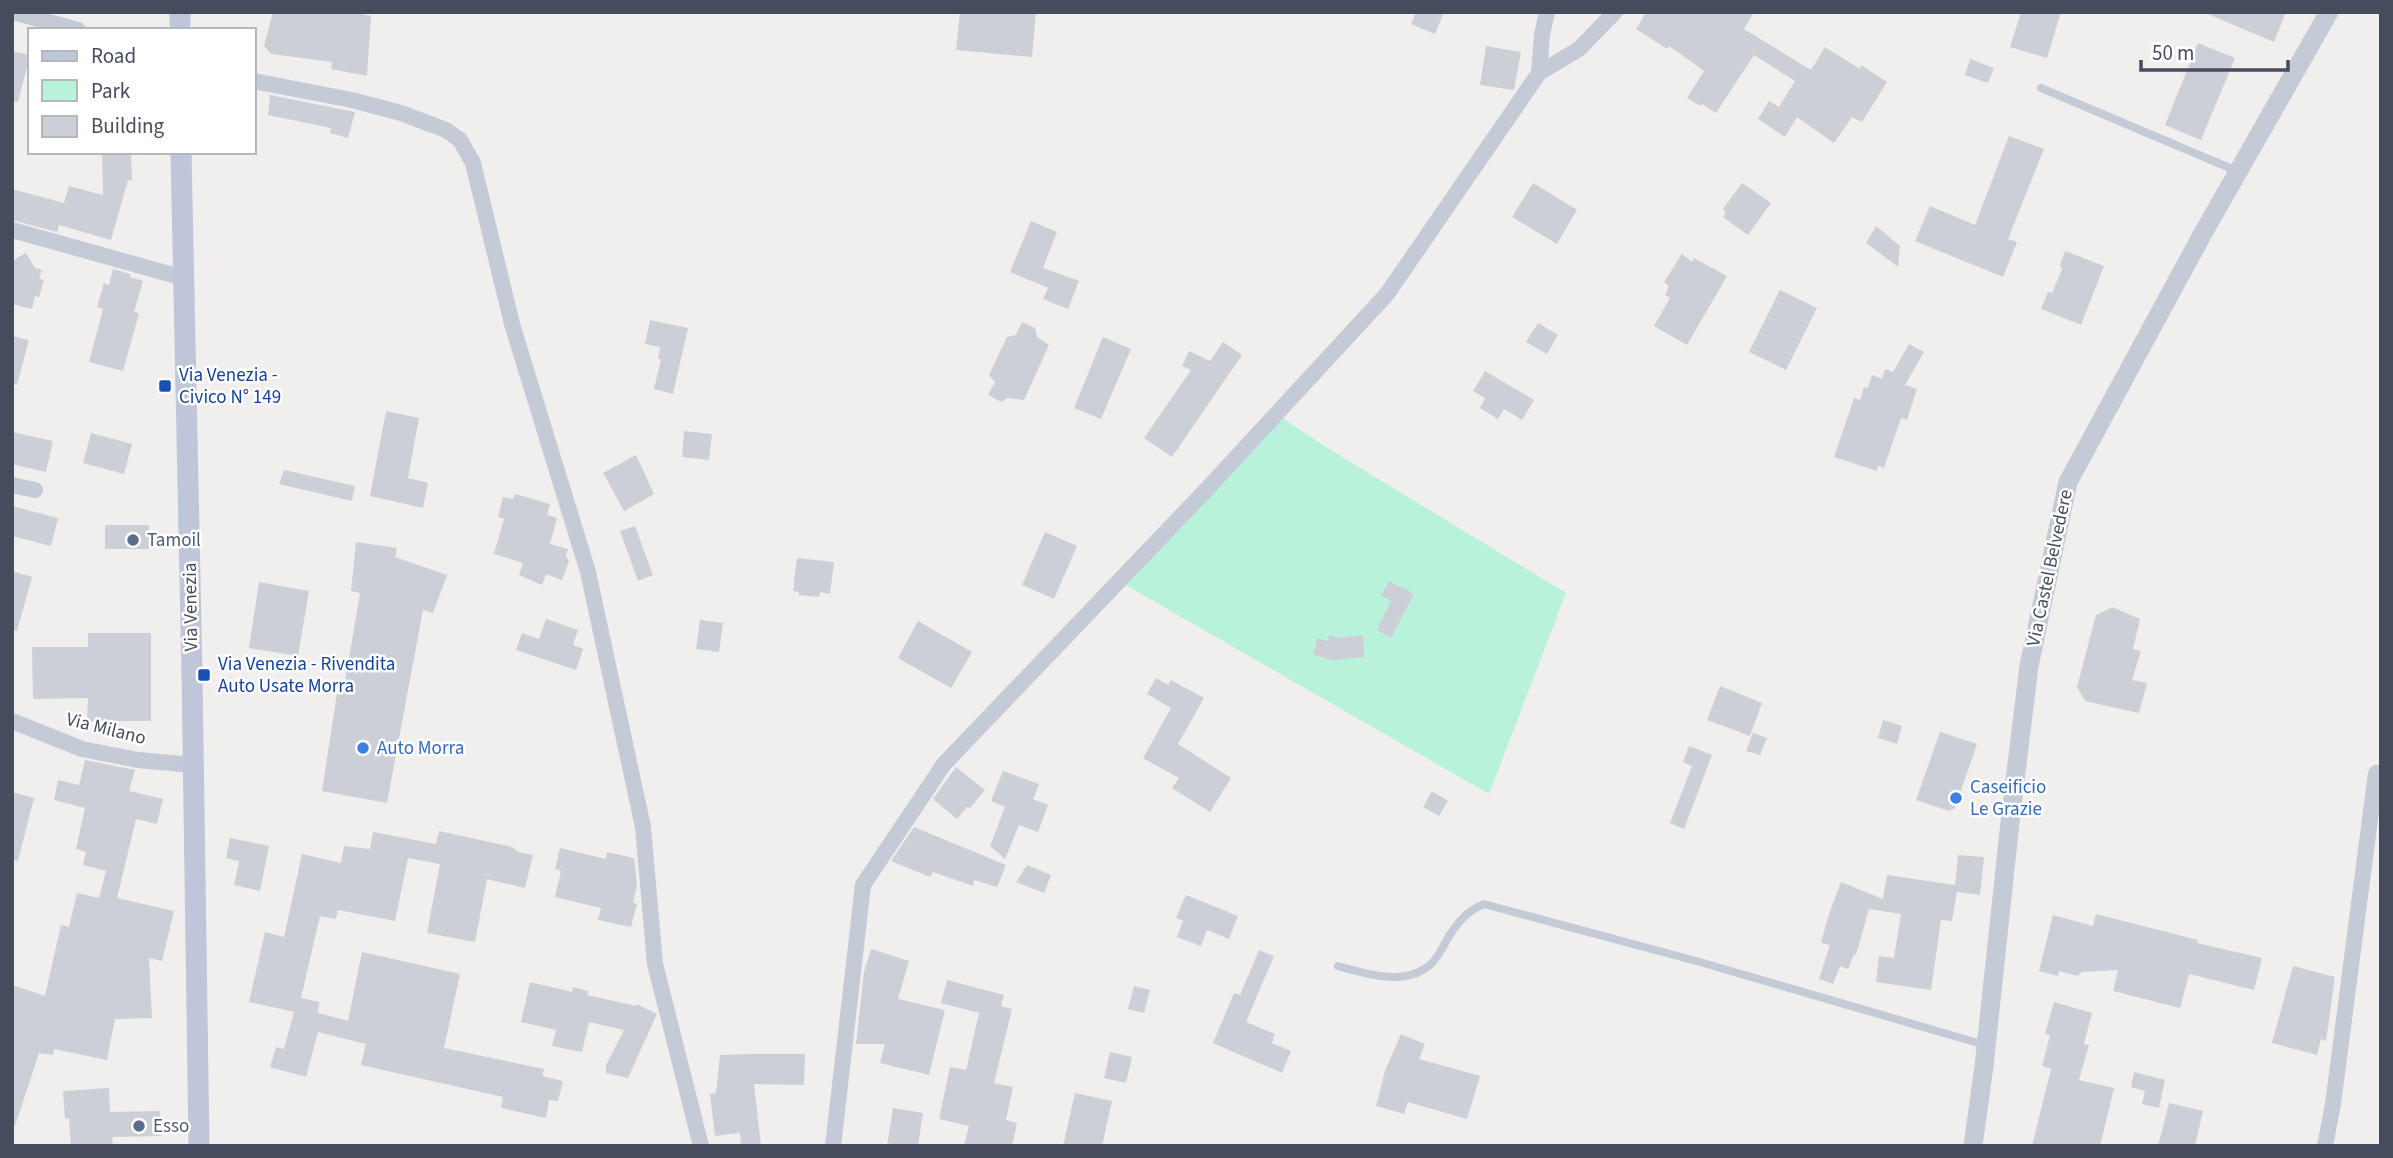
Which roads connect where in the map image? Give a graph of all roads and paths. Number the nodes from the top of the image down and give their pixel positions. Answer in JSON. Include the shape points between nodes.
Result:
{"nodes":[{"id":1,"x":13,"y":12,"type":"edge"},
{"id":2,"x":1547,"y":12,"type":"edge"},
{"id":3,"x":1615,"y":12,"type":"edge"},
{"id":4,"x":2329,"y":12,"type":"edge"},
{"id":5,"x":71,"y":28,"type":"edge"},
{"id":6,"x":1539,"y":73,"type":"junction"},
{"id":7,"x":256,"y":81,"type":"edge"},
{"id":8,"x":2041,"y":88,"type":"dead end"},
{"id":9,"x":181,"y":154,"type":"edge"},
{"id":10,"x":2237,"y":171,"type":"junction"},
{"id":11,"x":12,"y":230,"type":"edge"},
{"id":12,"x":184,"y":278,"type":"junction"},
{"id":13,"x":12,"y":485,"type":"edge"},
{"id":14,"x":34,"y":490,"type":"dead end"},
{"id":15,"x":12,"y":721,"type":"edge"},
{"id":16,"x":193,"y":765,"type":"junction"},
{"id":17,"x":2381,"y":773,"type":"edge"},
{"id":18,"x":1338,"y":967,"type":"dead end"},
{"id":19,"x":1986,"y":1046,"type":"junction"},
{"id":20,"x":199,"y":1146,"type":"edge"},
{"id":21,"x":701,"y":1146,"type":"edge"},
{"id":22,"x":833,"y":1146,"type":"edge"},
{"id":23,"x":1973,"y":1146,"type":"edge"},
{"id":24,"x":2325,"y":1146,"type":"edge"}],
"edges":[{"from":1,"to":5,"type":"street"},
{"from":2,"to":6,"type":"street"},
{"from":3,"to":6,"type":"street","via":[[1579,49]]},
{"from":4,"to":10,"type":"street","name":"Via Castel Belvedere"},
{"from":6,"to":22,"type":"street","via":[[1387,294],[944,764],[863,885]]},
{"from":7,"to":21,"type":"street","via":[[352,100],[424,121],[460,140],[473,163],[512,324],[588,572],[643,827],[655,964]]},
{"from":8,"to":10,"type":"lane"},
{"from":9,"to":12,"type":"main road","name":"Via Venezia"},
{"from":10,"to":19,"type":"street","name":"Via Castel Belvedere","via":[[2068,482],[2029,666]]},
{"from":11,"to":12,"type":"street"},
{"from":12,"to":16,"type":"main road","name":"Via Venezia"},
{"from":13,"to":14,"type":"street"},
{"from":15,"to":16,"type":"street","name":"Via Milano","via":[[82,749]]},
{"from":16,"to":20,"type":"main road","name":"Via Venezia"},
{"from":17,"to":24,"type":"street","via":[[2376,773]]},
{"from":18,"to":19,"type":"lane","via":[[1383,978],[1419,973],[1433,962],[1470,909],[1484,904]]},
{"from":19,"to":23,"type":"street","name":"Via Castel Belvedere"}]}
